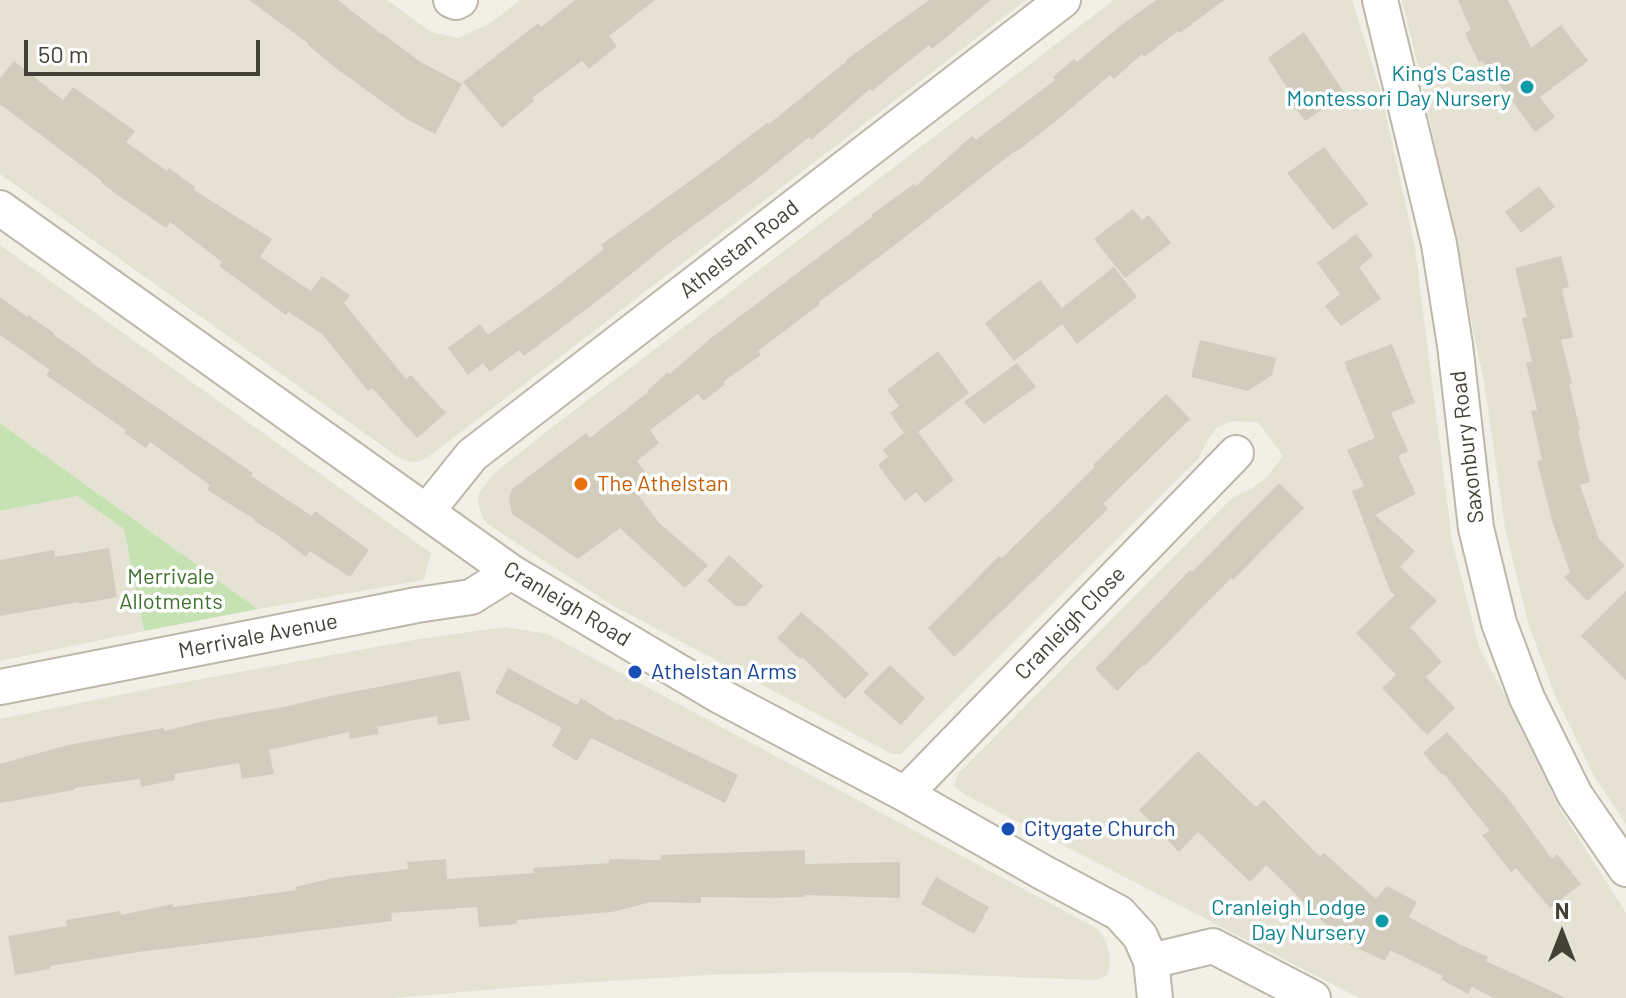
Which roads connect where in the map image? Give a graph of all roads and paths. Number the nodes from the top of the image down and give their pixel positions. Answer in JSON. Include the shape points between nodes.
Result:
{"nodes":[{"id":1,"x":451,"y":0,"type":"edge"},
{"id":2,"x":460,"y":0,"type":"edge"},
{"id":3,"x":1063,"y":0,"type":"edge"},
{"id":4,"x":1380,"y":0,"type":"edge"},
{"id":5,"x":0,"y":208,"type":"edge"},
{"id":6,"x":1236,"y":453,"type":"dead end"},
{"id":7,"x":427,"y":511,"type":"junction"},
{"id":8,"x":511,"y":572,"type":"junction"},
{"id":9,"x":0,"y":687,"type":"edge"},
{"id":10,"x":905,"y":794,"type":"junction"},
{"id":11,"x":1626,"y":869,"type":"edge"},
{"id":12,"x":1151,"y":961,"type":"junction"},
{"id":13,"x":1155,"y":998,"type":"edge"},
{"id":14,"x":1313,"y":998,"type":"edge"}],
"edges":[{"from":1,"to":2,"type":"street"},
{"from":3,"to":7,"type":"street","name":"Athelstan Road","via":[[472,455]]},
{"from":4,"to":11,"type":"street","name":"Saxonbury Road","via":[[1439,244],[1476,528],[1499,623],[1527,698],[1575,795]]},
{"from":5,"to":7,"type":"street","name":"Cranleigh Road"},
{"from":6,"to":10,"type":"street","name":"Cranleigh Close"},
{"from":7,"to":8,"type":"street","name":"Cranleigh Road"},
{"from":8,"to":9,"type":"street","name":"Merrivale Avenue","via":[[471,597]]},
{"from":8,"to":10,"type":"street","name":"Cranleigh Road","via":[[718,695]]},
{"from":10,"to":12,"type":"street","name":"Cranleigh Road","via":[[1119,913],[1140,936]]},
{"from":12,"to":13,"type":"street","name":"Cranleigh Road"},
{"from":12,"to":14,"type":"street","via":[[1213,946]]}]}
